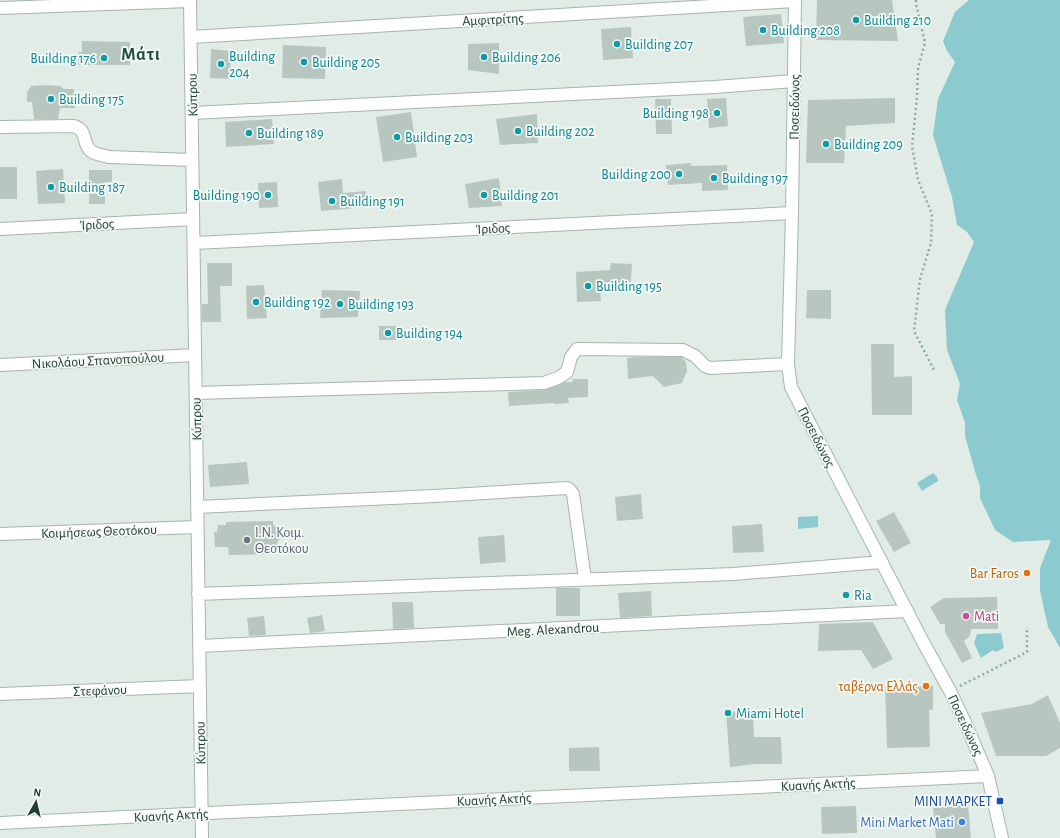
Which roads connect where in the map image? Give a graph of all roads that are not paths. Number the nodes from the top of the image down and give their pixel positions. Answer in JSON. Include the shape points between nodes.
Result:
{"nodes":[{"id":1,"x":190,"y":1,"type":"edge"},
{"id":2,"x":795,"y":1,"type":"edge"},
{"id":3,"x":0,"y":8,"type":"edge"},
{"id":4,"x":191,"y":37,"type":"junction"},
{"id":5,"x":794,"y":81,"type":"junction"},
{"id":6,"x":192,"y":113,"type":"junction"},
{"id":7,"x":0,"y":127,"type":"edge"},
{"id":8,"x":192,"y":160,"type":"junction"},
{"id":9,"x":792,"y":213,"type":"junction"},
{"id":10,"x":193,"y":219,"type":"junction"},
{"id":11,"x":0,"y":229,"type":"edge"},
{"id":12,"x":194,"y":243,"type":"junction"},
{"id":13,"x":195,"y":355,"type":"junction"},
{"id":14,"x":788,"y":364,"type":"junction"},
{"id":15,"x":0,"y":365,"type":"edge"},
{"id":16,"x":196,"y":393,"type":"junction"},
{"id":17,"x":197,"y":507,"type":"junction"},
{"id":18,"x":198,"y":527,"type":"junction"},
{"id":19,"x":0,"y":534,"type":"edge"},
{"id":20,"x":882,"y":562,"type":"junction"},
{"id":21,"x":585,"y":579,"type":"junction"},
{"id":22,"x":198,"y":594,"type":"junction"},
{"id":23,"x":907,"y":611,"type":"junction"},
{"id":24,"x":199,"y":646,"type":"junction"},
{"id":25,"x":200,"y":686,"type":"junction"},
{"id":26,"x":0,"y":694,"type":"edge"},
{"id":27,"x":988,"y":776,"type":"junction"},
{"id":28,"x":201,"y":813,"type":"junction"},
{"id":29,"x":0,"y":823,"type":"edge"},
{"id":30,"x":202,"y":838,"type":"edge"},
{"id":31,"x":1002,"y":838,"type":"edge"}],
"edges":[{"from":1,"to":3,"type":"street"},
{"from":1,"to":4,"type":"street","name":"Κύπρου"},
{"from":2,"to":4,"type":"street","name":"Αμφιτρίτης"},
{"from":2,"to":5,"type":"street","name":"Ποσειδώνος"},
{"from":4,"to":6,"type":"street","name":"Κύπρου"},
{"from":5,"to":6,"type":"street"},
{"from":5,"to":9,"type":"street","name":"Ποσειδώνος"},
{"from":6,"to":8,"type":"street","name":"Κύπρου"},
{"from":7,"to":8,"type":"street","via":[[74,126],[83,132],[88,148],[92,152],[109,157]]},
{"from":8,"to":10,"type":"street","name":"Κύπρου"},
{"from":9,"to":12,"type":"street","name":"Ίριδος"},
{"from":9,"to":14,"type":"street","name":"Ποσειδώνος"},
{"from":10,"to":11,"type":"street","name":"Ίριδος"},
{"from":10,"to":12,"type":"street","name":"Κύπρου"},
{"from":12,"to":13,"type":"street","name":"Κύπρου"},
{"from":13,"to":15,"type":"street","name":"Νικολάου Σπανοπούλου"},
{"from":13,"to":16,"type":"street","name":"Κύπρου"},
{"from":14,"to":16,"type":"street","via":[[710,368],[683,350],[577,349],[571,357],[567,372],[544,383]]},
{"from":14,"to":20,"type":"street","name":"Ποσειδώνος","via":[[792,387],[797,398]]},
{"from":16,"to":17,"type":"street","name":"Κύπρου"},
{"from":17,"to":18,"type":"street","name":"Κύπρου"},
{"from":17,"to":21,"type":"street","via":[[567,488],[573,494]]},
{"from":18,"to":19,"type":"street","name":"Κοιμήσεως Θεοτόκου"},
{"from":18,"to":22,"type":"street","name":"Κύπρου"},
{"from":20,"to":21,"type":"street","via":[[733,574]]},
{"from":20,"to":23,"type":"street","name":"Ποσειδώνος"},
{"from":21,"to":22,"type":"street"},
{"from":22,"to":24,"type":"street","name":"Κύπρου"},
{"from":23,"to":24,"type":"street","name":"Meg. Alexandrou"},
{"from":23,"to":27,"type":"street","name":"Ποσειδώνος","via":[[950,691]]},
{"from":24,"to":25,"type":"street","name":"Κύπρου"},
{"from":25,"to":26,"type":"street","name":"Στεφάνου"},
{"from":25,"to":28,"type":"street","name":"Κύπρου"},
{"from":27,"to":28,"type":"street","name":"Κυανής Ακτής"},
{"from":27,"to":31,"type":"street","name":"Ποσειδώνος"},
{"from":28,"to":29,"type":"street","name":"Κυανής Ακτής"},
{"from":28,"to":30,"type":"street","name":"Κύπρου"}]}
